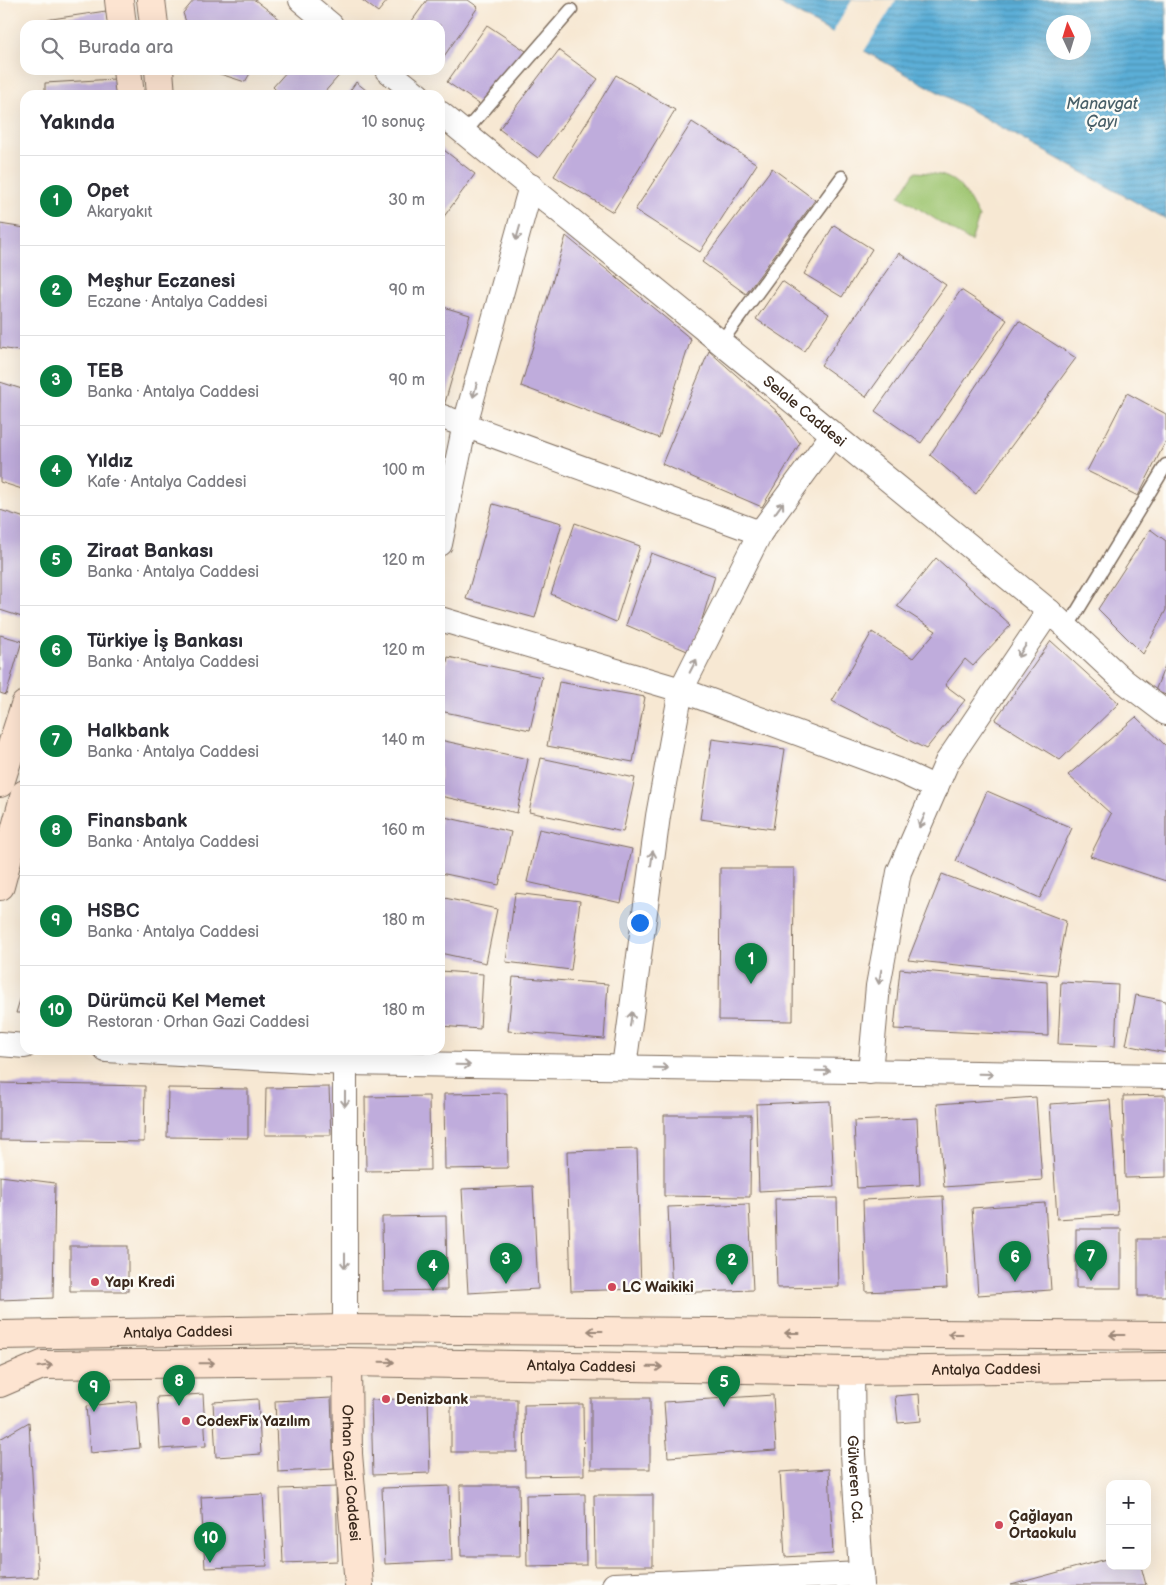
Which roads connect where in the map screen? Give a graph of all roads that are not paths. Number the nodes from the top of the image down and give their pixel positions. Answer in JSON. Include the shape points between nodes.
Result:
{"nodes":[{"id":1,"x":119,"y":0,"type":"edge"},
{"id":2,"x":151,"y":0,"type":"edge"},
{"id":3,"x":301,"y":0,"type":"edge"},
{"id":4,"x":571,"y":10,"type":"dead end"},
{"id":5,"x":121,"y":20,"type":"edge"},
{"id":6,"x":153,"y":20,"type":"edge"},
{"id":7,"x":325,"y":20,"type":"edge"},
{"id":8,"x":128,"y":75,"type":"edge"},
{"id":9,"x":159,"y":75,"type":"edge"},
{"id":10,"x":393,"y":75,"type":"edge"},
{"id":11,"x":129,"y":90,"type":"edge"},
{"id":12,"x":161,"y":90,"type":"edge"},
{"id":13,"x":412,"y":90,"type":"edge"},
{"id":14,"x":445,"y":117,"type":"edge"},
{"id":15,"x":464,"y":132,"type":"junction"},
{"id":16,"x":842,"y":177,"type":"dead end"},
{"id":17,"x":531,"y":186,"type":"junction"},
{"id":18,"x":721,"y":342,"type":"junction"},
{"id":19,"x":445,"y":418,"type":"edge"},
{"id":20,"x":465,"y":424,"type":"junction"},
{"id":21,"x":833,"y":434,"type":"junction"},
{"id":22,"x":1166,"y":465,"type":"edge"},
{"id":23,"x":445,"y":520,"type":"edge"},
{"id":24,"x":760,"y":533,"type":"junction"},
{"id":25,"x":1049,"y":611,"type":"junction"},
{"id":26,"x":445,"y":620,"type":"edge"},
{"id":27,"x":1067,"y":628,"type":"junction"},
{"id":28,"x":681,"y":690,"type":"junction"},
{"id":29,"x":1166,"y":713,"type":"edge"},
{"id":30,"x":20,"y":721,"type":"edge"},
{"id":31,"x":0,"y":783,"type":"edge"},
{"id":32,"x":936,"y":788,"type":"junction"},
{"id":33,"x":20,"y":812,"type":"edge"},
{"id":34,"x":0,"y":886,"type":"edge"},
{"id":35,"x":0,"y":1044,"type":"edge"},
{"id":36,"x":20,"y":1046,"type":"edge"},
{"id":37,"x":277,"y":1055,"type":"edge"},
{"id":38,"x":346,"y":1057,"type":"edge"},
{"id":39,"x":624,"y":1067,"type":"junction"},
{"id":40,"x":870,"y":1072,"type":"junction"},
{"id":41,"x":1166,"y":1076,"type":"edge"},
{"id":42,"x":345,"y":1329,"type":"junction"},
{"id":43,"x":0,"y":1335,"type":"edge"},
{"id":44,"x":1166,"y":1336,"type":"edge"},
{"id":45,"x":347,"y":1362,"type":"junction"},
{"id":46,"x":1166,"y":1367,"type":"edge"},
{"id":47,"x":852,"y":1371,"type":"junction"},
{"id":48,"x":0,"y":1383,"type":"edge"},
{"id":49,"x":862,"y":1580,"type":"edge"},
{"id":50,"x":359,"y":1585,"type":"edge"},
{"id":51,"x":614,"y":1585,"type":"edge"}],
"edges":[{"from":1,"to":5,"type":"main road"},
{"from":2,"to":6,"type":"main road"},
{"from":3,"to":7,"type":"street"},
{"from":4,"to":15,"type":"lane"},
{"from":8,"to":11,"type":"main road"},
{"from":9,"to":12,"type":"main road"},
{"from":10,"to":13,"type":"street"},
{"from":14,"to":15,"type":"street","name":"Selale Caddesi"},
{"from":15,"to":17,"type":"street","name":"Selale Caddesi"},
{"from":16,"to":18,"type":"lane"},
{"from":17,"to":18,"type":"street","name":"Selale Caddesi"},
{"from":17,"to":20,"type":"street","one_way":true},
{"from":18,"to":21,"type":"street","name":"Selale Caddesi"},
{"from":19,"to":20,"type":"street"},
{"from":20,"to":23,"type":"street"},
{"from":20,"to":24,"type":"street"},
{"from":24,"to":21,"type":"street","one_way":true},
{"from":21,"to":25,"type":"street","name":"Selale Caddesi"},
{"from":22,"to":27,"type":"lane"},
{"from":28,"to":24,"type":"street","one_way":true},
{"from":25,"to":27,"type":"street","name":"Selale Caddesi"},
{"from":25,"to":32,"type":"street","one_way":true,"via":[[948,762]]},
{"from":26,"to":28,"type":"street"},
{"from":27,"to":29,"type":"street","name":"Selale Caddesi","via":[[1124,681]]},
{"from":28,"to":32,"type":"street","via":[[898,770]]},
{"from":39,"to":28,"type":"street","one_way":true,"via":[[658,816]]},
{"from":30,"to":31,"type":"main road"},
{"from":32,"to":40,"type":"street","one_way":true,"via":[[899,872],[878,986]]},
{"from":33,"to":34,"type":"main road"},
{"from":35,"to":36,"type":"street"},
{"from":37,"to":38,"type":"street"},
{"from":38,"to":39,"type":"street","one_way":true},
{"from":38,"to":42,"type":"street","one_way":true},
{"from":39,"to":40,"type":"street","one_way":true},
{"from":40,"to":41,"type":"street","one_way":true},
{"from":42,"to":43,"type":"main road","name":"Antalya Caddesi"},
{"from":44,"to":42,"type":"main road","name":"Antalya Caddesi","one_way":true},
{"from":45,"to":47,"type":"main road","name":"Antalya Caddesi","one_way":true},
{"from":48,"to":45,"type":"main road","name":"Antalya Caddesi","one_way":true,"via":[[42,1365]]},
{"from":45,"to":50,"type":"main road","name":"Orhan Gazi Caddesi","via":[[348,1454]]},
{"from":46,"to":47,"type":"main road","name":"Antalya Caddesi"},
{"from":47,"to":49,"type":"street","name":"Gülveren Cd.","via":[[853,1454]]},
{"from":49,"to":51,"type":"street"}]}
